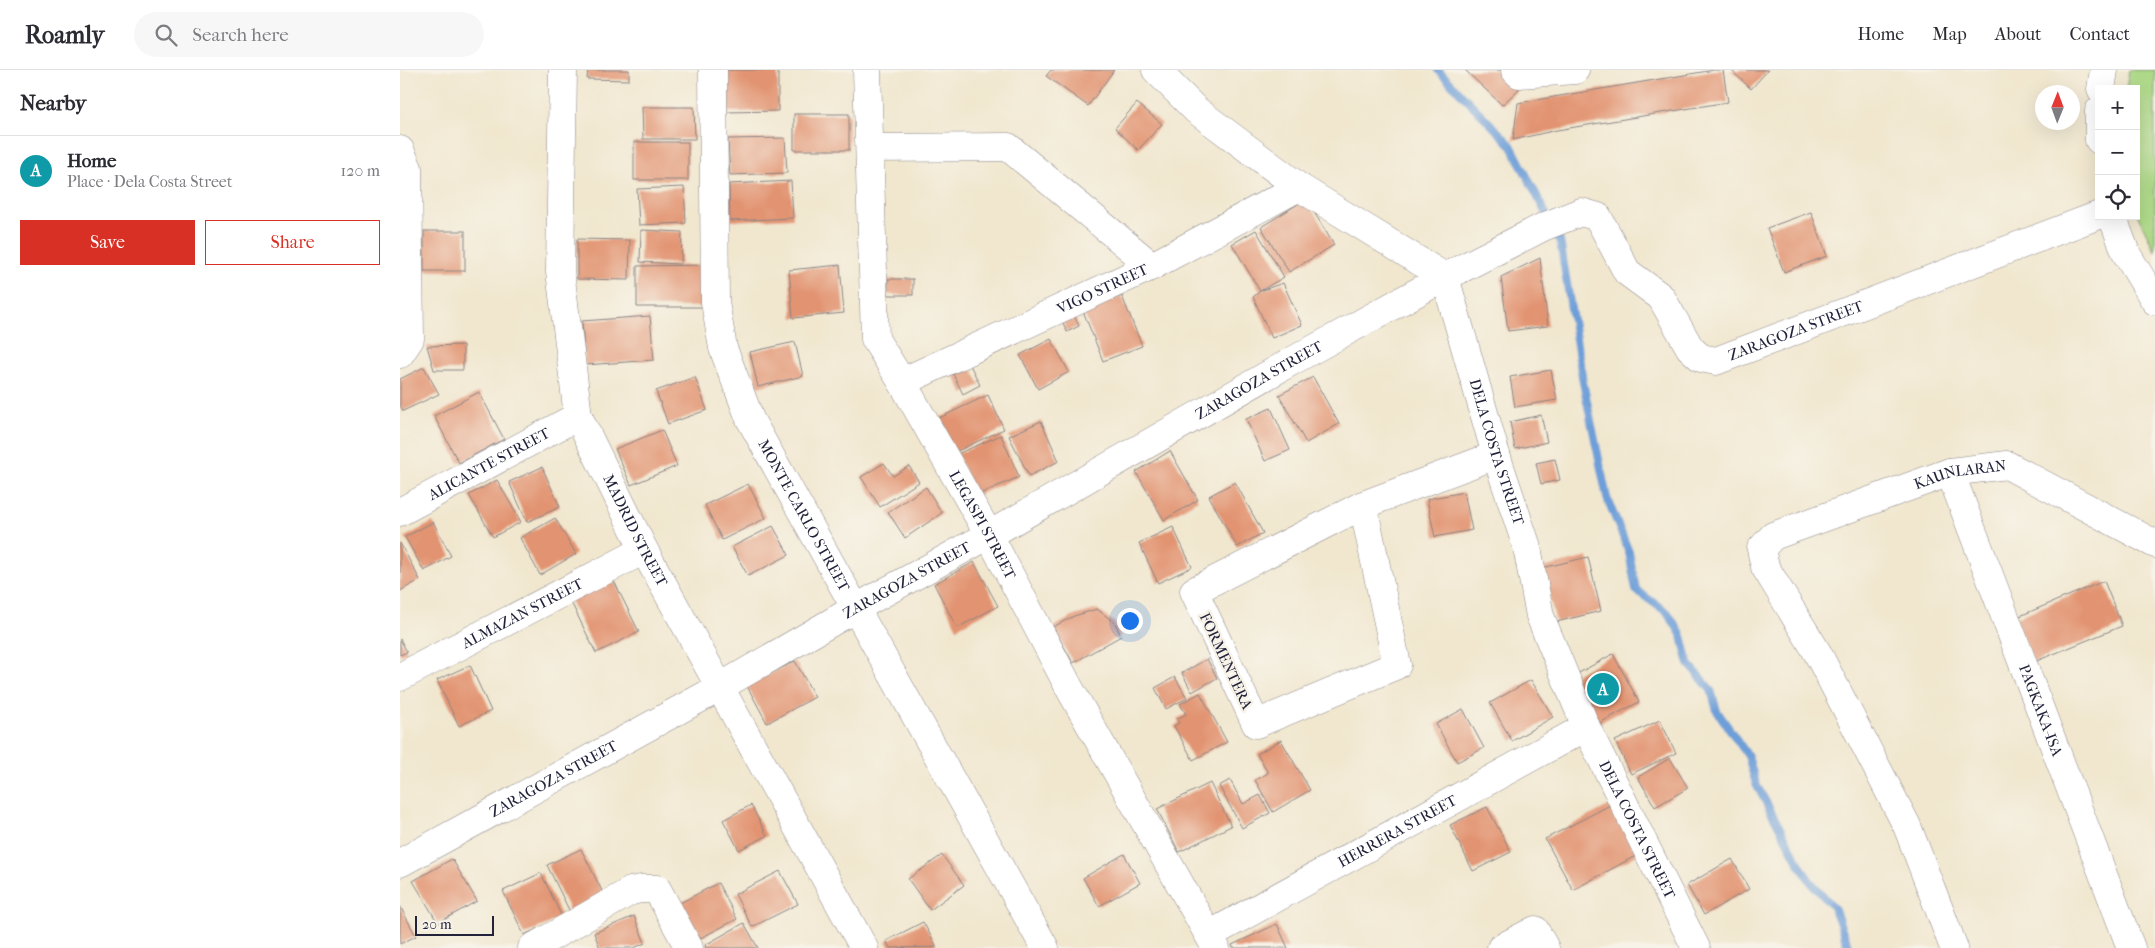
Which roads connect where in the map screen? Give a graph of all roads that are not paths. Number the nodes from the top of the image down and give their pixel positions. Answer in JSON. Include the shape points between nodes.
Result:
{"nodes":[{"id":1,"x":548,"y":70,"type":"edge"},
{"id":2,"x":563,"y":70,"type":"edge"},
{"id":3,"x":713,"y":70,"type":"edge"},
{"id":4,"x":867,"y":70,"type":"edge"},
{"id":5,"x":1156,"y":70,"type":"edge"},
{"id":6,"x":1515,"y":70,"type":"edge"},
{"id":7,"x":1575,"y":70,"type":"edge"},
{"id":8,"x":2104,"y":70,"type":"edge"},
{"id":9,"x":2102,"y":85,"type":"edge"},
{"id":10,"x":870,"y":148,"type":"junction"},
{"id":11,"x":400,"y":150,"type":"edge"},
{"id":12,"x":1300,"y":187,"type":"junction"},
{"id":13,"x":2095,"y":216,"type":"edge"},
{"id":14,"x":2114,"y":220,"type":"edge"},
{"id":15,"x":1152,"y":266,"type":"junction"},
{"id":16,"x":1445,"y":277,"type":"junction"},
{"id":17,"x":2155,"y":301,"type":"edge"},
{"id":18,"x":400,"y":354,"type":"edge"},
{"id":19,"x":902,"y":382,"type":"junction"},
{"id":20,"x":570,"y":419,"type":"junction"},
{"id":21,"x":1496,"y":455,"type":"junction"},
{"id":22,"x":1950,"y":472,"type":"junction"},
{"id":23,"x":1362,"y":505,"type":"junction"},
{"id":24,"x":400,"y":512,"type":"edge"},
{"id":25,"x":989,"y":535,"type":"junction"},
{"id":26,"x":2155,"y":544,"type":"edge"},
{"id":27,"x":638,"y":554,"type":"junction"},
{"id":28,"x":856,"y":608,"type":"junction"},
{"id":29,"x":400,"y":677,"type":"edge"},
{"id":30,"x":715,"y":691,"type":"junction"},
{"id":31,"x":1586,"y":727,"type":"junction"},
{"id":32,"x":400,"y":863,"type":"edge"},
{"id":33,"x":1212,"y":942,"type":"edge"},
{"id":34,"x":532,"y":948,"type":"edge"},
{"id":35,"x":689,"y":948,"type":"edge"},
{"id":36,"x":843,"y":948,"type":"edge"},
{"id":37,"x":864,"y":948,"type":"edge"},
{"id":38,"x":1045,"y":948,"type":"edge"},
{"id":39,"x":1501,"y":948,"type":"edge"},
{"id":40,"x":1545,"y":948,"type":"edge"},
{"id":41,"x":1696,"y":948,"type":"edge"},
{"id":42,"x":1954,"y":948,"type":"edge"},
{"id":43,"x":2130,"y":948,"type":"edge"}],
"edges":[{"from":1,"to":20,"type":"street","name":"MADRID STREET","via":[[546,280]]},
{"from":2,"to":20,"type":"street","name":"MADRID STREET","via":[[560,272]]},
{"from":3,"to":28,"type":"street","name":"MONTE CARLO STREET","via":[[715,302],[723,348],[750,419]]},
{"from":4,"to":10,"type":"street","name":"LEGASPI STREET"},
{"from":5,"to":12,"type":"street","via":[[1196,110]]},
{"from":6,"to":7,"type":"street","via":[[1520,74]]},
{"from":8,"to":9,"type":"street"},
{"from":10,"to":15,"type":"street","via":[[1008,147]]},
{"from":10,"to":19,"type":"street","name":"LEGASPI STREET","via":[[875,339]]},
{"from":11,"to":18,"type":"street","via":[[408,168],[410,339]]},
{"from":12,"to":15,"type":"street","name":"VIGO STREET"},
{"from":12,"to":16,"type":"street"},
{"from":13,"to":16,"type":"street","name":"ZARAGOZA STREET","via":[[1716,361],[1701,358],[1690,348],[1661,297],[1627,272],[1598,218],[1580,212],[1543,227]]},
{"from":14,"to":17,"type":"street","via":[[2126,253]]},
{"from":15,"to":19,"type":"street","name":"VIGO STREET"},
{"from":16,"to":21,"type":"street","name":"DELA COSTA STREET"},
{"from":16,"to":25,"type":"street","name":"ZARAGOZA STREET"},
{"from":19,"to":25,"type":"street","name":"LEGASPI STREET"},
{"from":20,"to":24,"type":"street","name":"ALICANTE STREET"},
{"from":20,"to":27,"type":"street","name":"MADRID STREET"},
{"from":21,"to":23,"type":"street","name":"FORMENTERA"},
{"from":21,"to":31,"type":"street","name":"DELA COSTA STREET","via":[[1527,547],[1540,616]]},
{"from":22,"to":26,"type":"street","name":"KAUNLARAN","via":[[2007,465]]},
{"from":22,"to":42,"type":"street","name":"KAUNLARAN","via":[[1773,536],[1761,549],[1765,567],[1817,652],[1907,826]]},
{"from":22,"to":43,"type":"street","name":"PAGKAKA-ISA"},
{"from":23,"to":23,"type":"street","name":"FORMENTERA","via":[[1194,591],[1256,724],[1396,665]]},
{"from":25,"to":28,"type":"street","name":"ZARAGOZA STREET"},
{"from":25,"to":33,"type":"street","name":"LEGASPI STREET","via":[[1071,691]]},
{"from":27,"to":29,"type":"street","name":"ALMAZAN STREET"},
{"from":27,"to":30,"type":"street","name":"MADRID STREET"},
{"from":28,"to":30,"type":"street","name":"ZARAGOZA STREET"},
{"from":28,"to":38,"type":"street","name":"MONTE CARLO STREET"},
{"from":30,"to":32,"type":"street","name":"ZARAGOZA STREET"},
{"from":30,"to":36,"type":"street","name":"MADRID STREET"},
{"from":30,"to":37,"type":"street","name":"MADRID STREET"},
{"from":31,"to":33,"type":"street","name":"HERRERA STREET"},
{"from":31,"to":41,"type":"street","name":"DELA COSTA STREET"},
{"from":34,"to":35,"type":"street","via":[[631,891],[656,889]]},
{"from":39,"to":40,"type":"street","via":[[1535,930]]}]}
